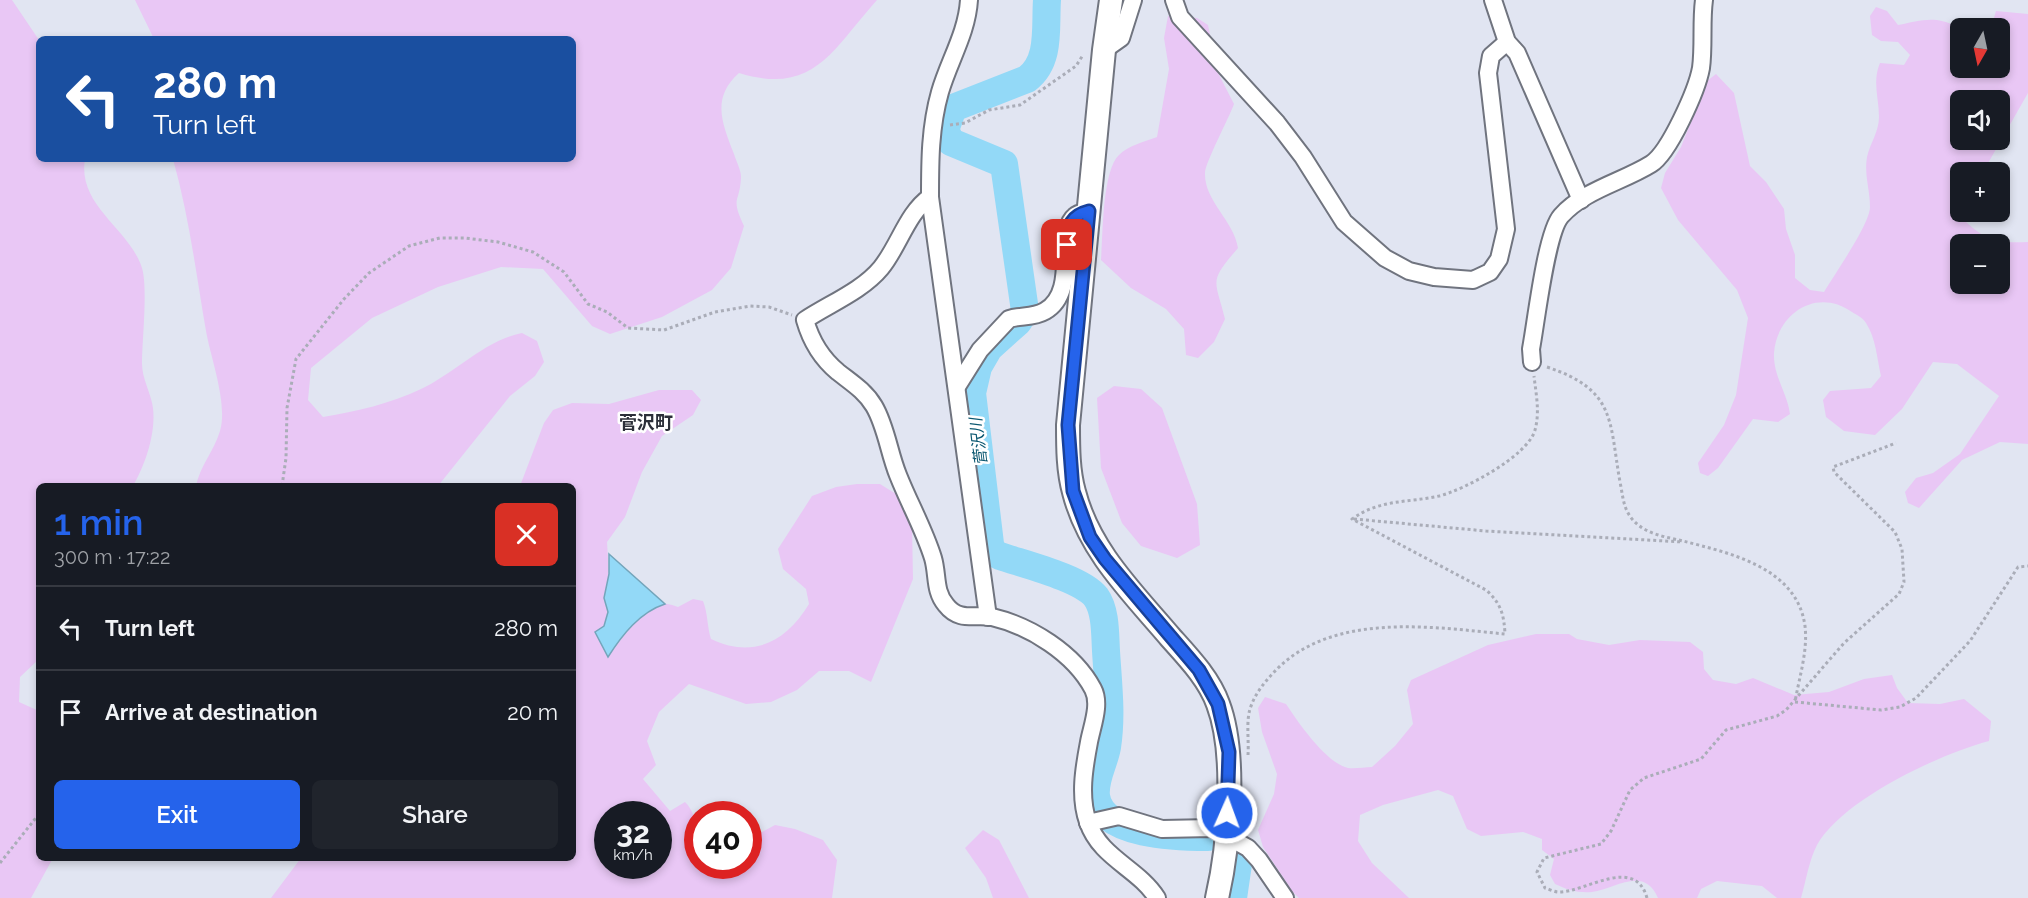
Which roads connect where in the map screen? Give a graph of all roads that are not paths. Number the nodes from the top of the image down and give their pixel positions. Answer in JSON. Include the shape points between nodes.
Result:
{"nodes":[{"id":1,"x":969,"y":0,"type":"edge"},
{"id":2,"x":1111,"y":0,"type":"edge"},
{"id":3,"x":1133,"y":0,"type":"edge"},
{"id":4,"x":1174,"y":0,"type":"edge"},
{"id":5,"x":1493,"y":0,"type":"edge"},
{"id":6,"x":1704,"y":0,"type":"edge"},
{"id":7,"x":1507,"y":42,"type":"junction"},
{"id":8,"x":1094,"y":48,"type":"junction"},
{"id":9,"x":930,"y":197,"type":"junction"},
{"id":10,"x":1581,"y":200,"type":"junction"},
{"id":11,"x":1089,"y":211,"type":"junction"},
{"id":12,"x":1532,"y":362,"type":"road end"},
{"id":13,"x":958,"y":385,"type":"junction"},
{"id":14,"x":988,"y":617,"type":"junction"},
{"id":15,"x":1095,"y":822,"type":"junction"},
{"id":16,"x":1226,"y":834,"type":"junction"},
{"id":17,"x":1157,"y":898,"type":"edge"},
{"id":18,"x":1217,"y":898,"type":"edge"},
{"id":19,"x":1285,"y":898,"type":"edge"}],
"edges":[{"from":1,"to":9,"type":"street","via":[[961,38],[940,92],[930,147]]},
{"from":2,"to":8,"type":"street"},
{"from":3,"to":8,"type":"street","via":[[1121,38]]},
{"from":4,"to":7,"type":"street","via":[[1180,17],[1277,123],[1344,222],[1385,258],[1409,271],[1434,277],[1473,280],[1490,272],[1499,259],[1506,229],[1488,73],[1491,56]]},
{"from":5,"to":7,"type":"street"},
{"from":6,"to":10,"type":"street","via":[[1701,69],[1667,144],[1654,163]]},
{"from":7,"to":10,"type":"street","via":[[1517,53]]},
{"from":8,"to":11,"type":"street"},
{"from":9,"to":13,"type":"street"},
{"from":9,"to":14,"type":"street","via":[[919,205],[873,276],[805,320],[820,355],[859,386],[875,407],[898,476],[934,559],[937,592],[947,607],[959,615]]},
{"from":10,"to":12,"type":"street","via":[[1560,218],[1552,239],[1531,349]]},
{"from":11,"to":13,"type":"street","via":[[1076,215],[1069,224],[1063,287],[1057,302],[1046,311],[1002,325]]},
{"from":11,"to":16,"type":"street","via":[[1068,425],[1073,491],[1090,537],[1199,670],[1218,704],[1229,752]]},
{"from":13,"to":14,"type":"street"},
{"from":14,"to":15,"type":"street","via":[[1006,621],[1047,642],[1083,673],[1094,691],[1096,705],[1083,804]]},
{"from":15,"to":16,"type":"street","via":[[1119,816],[1162,829],[1212,828]]},
{"from":15,"to":17,"type":"street","via":[[1094,837],[1107,854],[1134,873]]},
{"from":16,"to":18,"type":"street"},
{"from":16,"to":19,"type":"street","via":[[1259,860]]}]}
